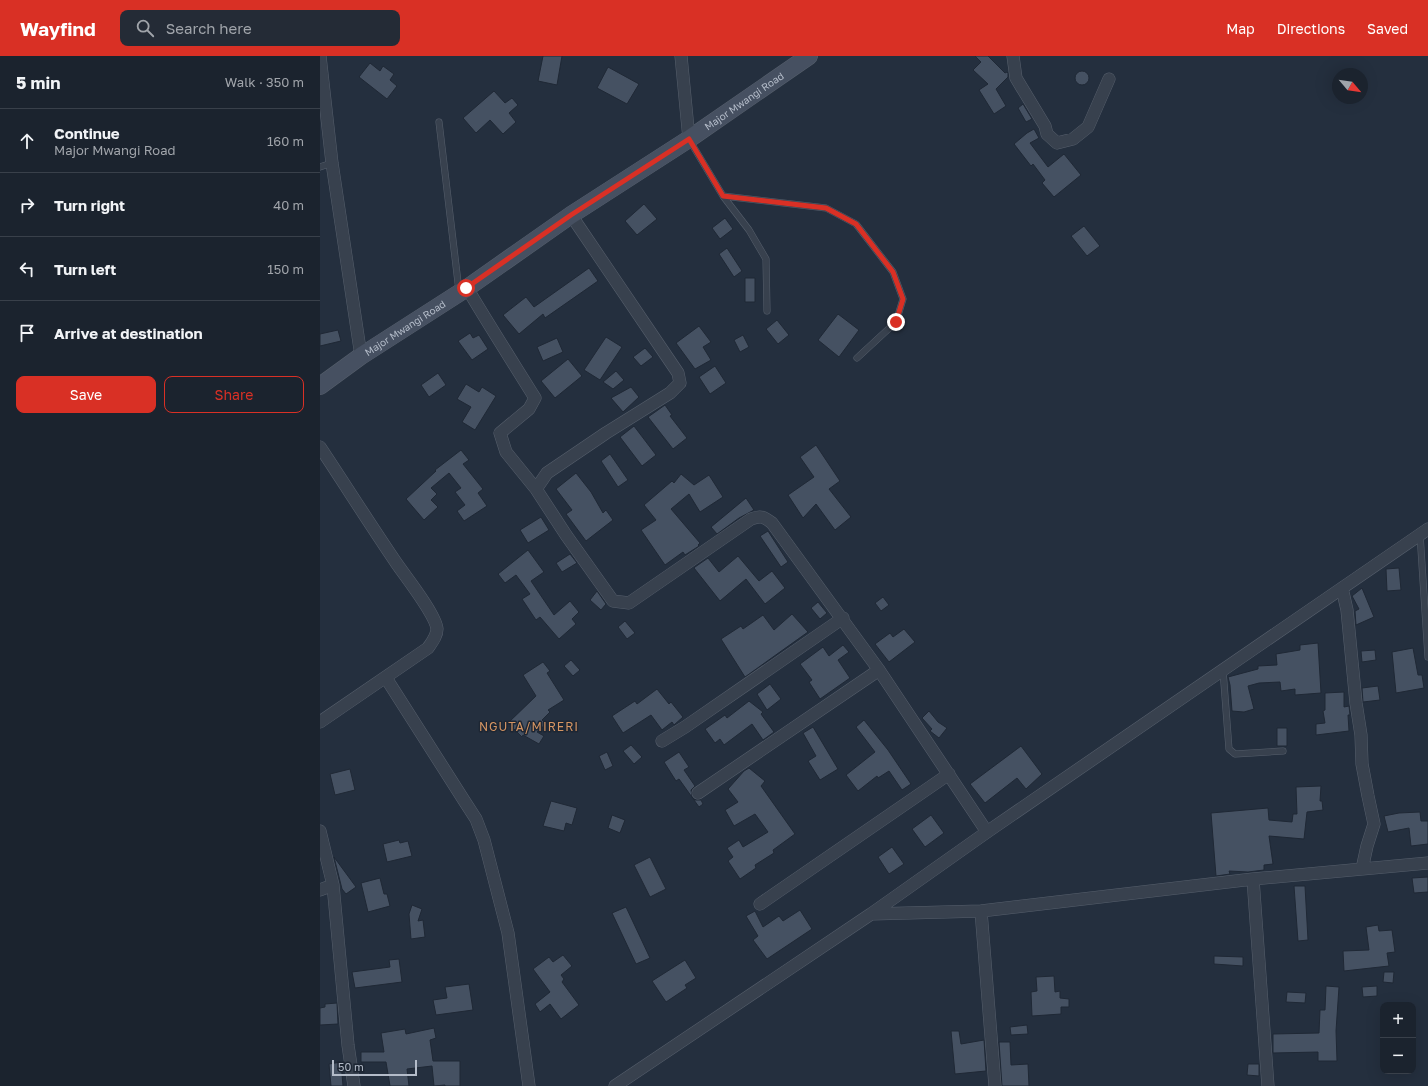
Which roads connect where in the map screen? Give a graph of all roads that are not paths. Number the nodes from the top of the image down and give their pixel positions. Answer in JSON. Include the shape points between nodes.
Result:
{"nodes":[{"id":1,"x":320,"y":56,"type":"edge"},
{"id":2,"x":681,"y":56,"type":"edge"},
{"id":3,"x":809,"y":56,"type":"edge"},
{"id":4,"x":1013,"y":56,"type":"edge"},
{"id":5,"x":1109,"y":79,"type":"dead end"},
{"id":6,"x":439,"y":122,"type":"dead end"},
{"id":7,"x":689,"y":139,"type":"junction"},
{"id":8,"x":332,"y":162,"type":"junction"},
{"id":9,"x":320,"y":166,"type":"edge"},
{"id":10,"x":723,"y":196,"type":"junction"},
{"id":11,"x":571,"y":215,"type":"junction"},
{"id":12,"x":463,"y":290,"type":"junction"},
{"id":13,"x":767,"y":310,"type":"dead end"},
{"id":14,"x":361,"y":356,"type":"junction"},
{"id":15,"x":857,"y":358,"type":"dead end"},
{"id":16,"x":320,"y":386,"type":"edge"},
{"id":17,"x":320,"y":447,"type":"edge"},
{"id":18,"x":536,"y":489,"type":"junction"},
{"id":19,"x":1424,"y":531,"type":"edge"},
{"id":20,"x":1342,"y":588,"type":"junction"},
{"id":21,"x":843,"y":618,"type":"junction"},
{"id":22,"x":1428,"y":657,"type":"edge"},
{"id":23,"x":880,"y":670,"type":"junction"},
{"id":24,"x":1223,"y":670,"type":"junction"},
{"id":25,"x":386,"y":678,"type":"junction"},
{"id":26,"x":320,"y":722,"type":"edge"},
{"id":27,"x":662,"y":741,"type":"dead end"},
{"id":28,"x":1283,"y":751,"type":"dead end"},
{"id":29,"x":948,"y":774,"type":"junction"},
{"id":30,"x":698,"y":793,"type":"dead end"},
{"id":31,"x":320,"y":831,"type":"edge"},
{"id":32,"x":987,"y":832,"type":"junction"},
{"id":33,"x":1428,"y":863,"type":"edge"},
{"id":34,"x":1362,"y":869,"type":"junction"},
{"id":35,"x":1253,"y":879,"type":"junction"},
{"id":36,"x":333,"y":885,"type":"junction"},
{"id":37,"x":320,"y":890,"type":"edge"},
{"id":38,"x":760,"y":904,"type":"dead end"},
{"id":39,"x":981,"y":911,"type":"junction"},
{"id":40,"x":872,"y":914,"type":"junction"},
{"id":41,"x":354,"y":1086,"type":"edge"},
{"id":42,"x":529,"y":1086,"type":"edge"},
{"id":43,"x":615,"y":1086,"type":"edge"},
{"id":44,"x":995,"y":1086,"type":"edge"},
{"id":45,"x":1268,"y":1086,"type":"edge"}],
"edges":[{"from":1,"to":8,"type":"street"},
{"from":2,"to":7,"type":"street"},
{"from":3,"to":7,"type":"street","name":"Major Mwangi Road"},
{"from":4,"to":5,"type":"street","via":[[1016,78],[1045,126],[1047,134],[1057,143],[1073,139],[1088,127]]},
{"from":6,"to":12,"type":"lane"},
{"from":7,"to":10,"type":"lane"},
{"from":7,"to":11,"type":"street","name":"Major Mwangi Road"},
{"from":8,"to":9,"type":"lane"},
{"from":8,"to":14,"type":"street"},
{"from":10,"to":13,"type":"lane","via":[[750,230],[766,260]]},
{"from":10,"to":15,"type":"lane","via":[[826,208],[856,224],[893,272],[903,299],[896,322]]},
{"from":11,"to":12,"type":"street","name":"Major Mwangi Road"},
{"from":11,"to":18,"type":"street","via":[[678,373],[680,383],[670,394],[606,433],[548,473]]},
{"from":12,"to":14,"type":"street","name":"Major Mwangi Road"},
{"from":12,"to":18,"type":"street","via":[[535,398],[529,409],[500,433],[506,452]]},
{"from":14,"to":16,"type":"street","name":"Major Mwangi Road"},
{"from":17,"to":25,"type":"street","via":[[424,603],[437,629],[428,648]]},
{"from":18,"to":21,"type":"street","via":[[613,601],[629,603],[758,516],[772,523]]},
{"from":19,"to":20,"type":"street"},
{"from":19,"to":22,"type":"lane"},
{"from":20,"to":24,"type":"street"},
{"from":20,"to":34,"type":"street","via":[[1347,610],[1362,764],[1374,824]]},
{"from":21,"to":23,"type":"street"},
{"from":21,"to":27,"type":"street"},
{"from":23,"to":29,"type":"street"},
{"from":23,"to":30,"type":"street"},
{"from":24,"to":28,"type":"lane","via":[[1229,749],[1236,754]]},
{"from":24,"to":32,"type":"street"},
{"from":25,"to":26,"type":"street"},
{"from":25,"to":42,"type":"street","via":[[476,819],[484,840],[508,933]]},
{"from":29,"to":32,"type":"street"},
{"from":29,"to":38,"type":"street"},
{"from":31,"to":36,"type":"street"},
{"from":32,"to":40,"type":"street"},
{"from":33,"to":34,"type":"street"},
{"from":34,"to":35,"type":"street"},
{"from":35,"to":39,"type":"street"},
{"from":35,"to":45,"type":"street"},
{"from":36,"to":37,"type":"street"},
{"from":36,"to":41,"type":"street"},
{"from":39,"to":40,"type":"street"},
{"from":39,"to":44,"type":"street"},
{"from":40,"to":43,"type":"street"}]}
